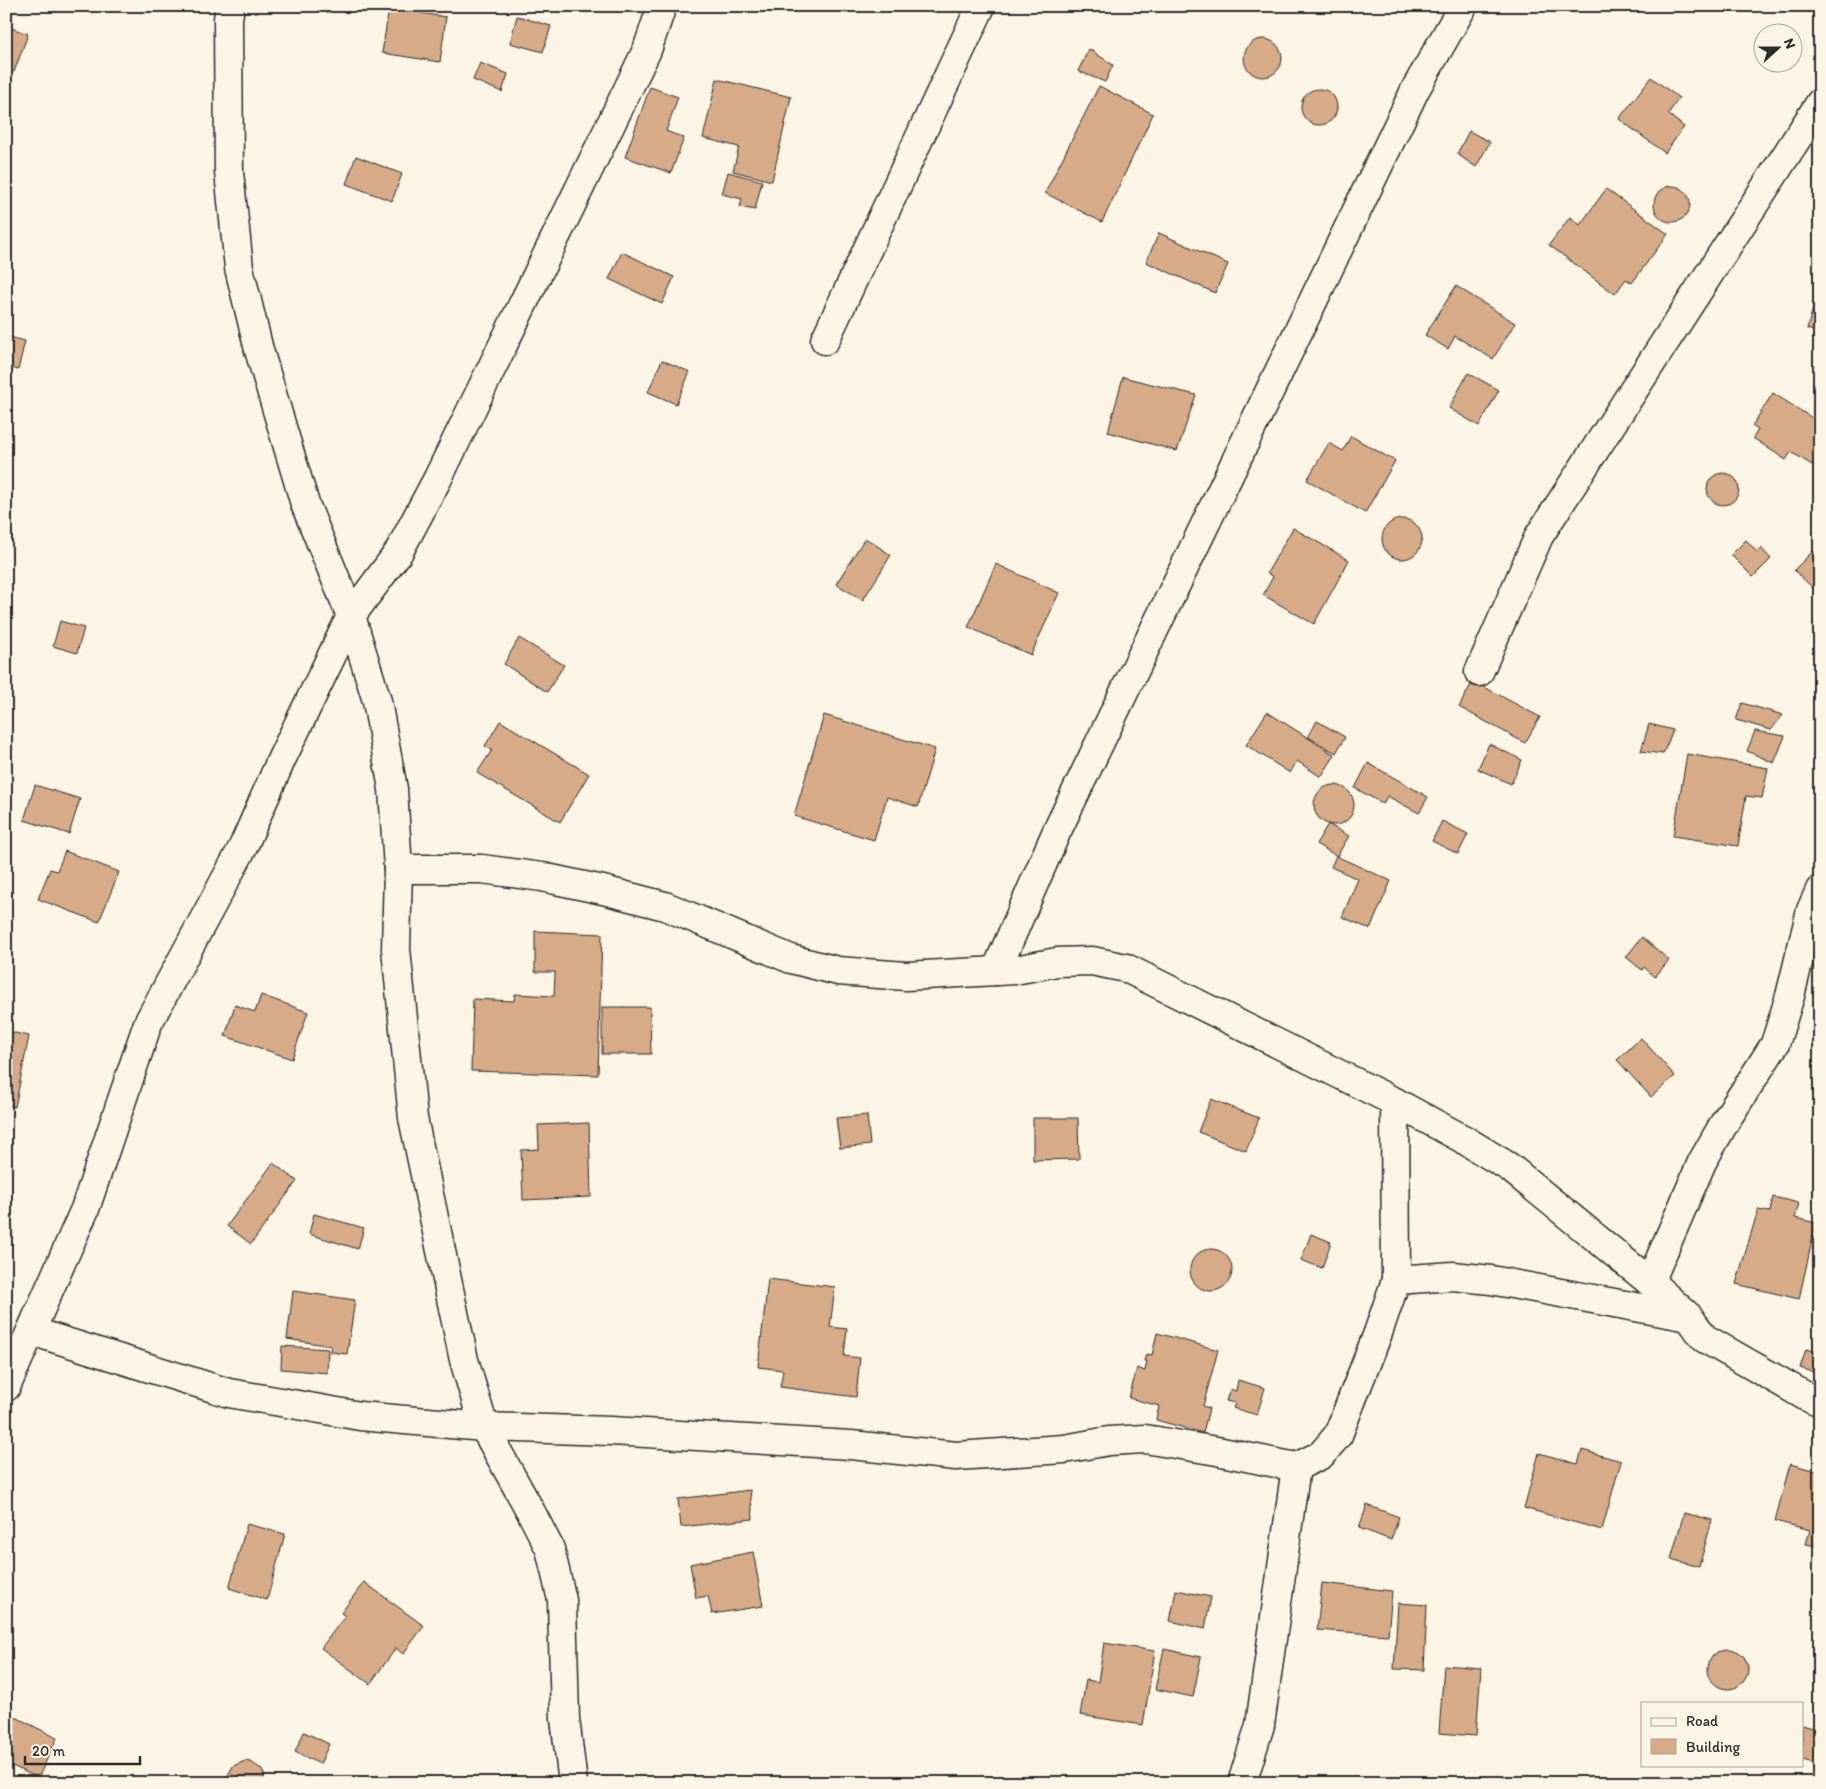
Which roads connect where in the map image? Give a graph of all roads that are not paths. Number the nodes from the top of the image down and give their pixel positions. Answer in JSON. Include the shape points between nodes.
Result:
{"nodes":[{"id":1,"x":230,"y":6,"type":"edge"},
{"id":2,"x":662,"y":6,"type":"edge"},
{"id":3,"x":981,"y":6,"type":"edge"},
{"id":4,"x":1462,"y":6,"type":"edge"},
{"id":5,"x":1820,"y":103,"type":"edge"},
{"id":6,"x":825,"y":340,"type":"dead end"},
{"id":7,"x":351,"y":616,"type":"junction"},
{"id":8,"x":1479,"y":672,"type":"dead end"},
{"id":9,"x":398,"y":869,"type":"junction"},
{"id":10,"x":1820,"y":890,"type":"edge"},
{"id":11,"x":996,"y":971,"type":"junction"},
{"id":12,"x":1395,"y":1102,"type":"junction"},
{"id":13,"x":1396,"y":1280,"type":"junction"},
{"id":14,"x":1650,"y":1282,"type":"junction"},
{"id":15,"x":1689,"y":1317,"type":"junction"},
{"id":16,"x":31,"y":1331,"type":"junction"},
{"id":17,"x":6,"y":1387,"type":"edge"},
{"id":18,"x":1820,"y":1402,"type":"edge"},
{"id":19,"x":484,"y":1427,"type":"junction"},
{"id":20,"x":1296,"y":1467,"type":"junction"},
{"id":21,"x":573,"y":1783,"type":"edge"},
{"id":22,"x":1242,"y":1783,"type":"edge"}],
"edges":[{"from":1,"to":7,"type":"street","via":[[229,172],[238,268],[305,504]]},
{"from":2,"to":7,"type":"street","via":[[647,50],[438,478],[398,553]]},
{"from":3,"to":6,"type":"street"},
{"from":4,"to":11,"type":"street","via":[[1408,106],[1056,833]]},
{"from":5,"to":8,"type":"street","via":[[1539,536]]},
{"from":7,"to":9,"type":"street","via":[[377,701],[393,789]]},
{"from":7,"to":16,"type":"street","via":[[243,847],[148,1023],[85,1209]]},
{"from":9,"to":11,"type":"street","via":[[482,869],[603,890],[665,906],[791,960],[838,971],[906,976]]},
{"from":9,"to":19,"type":"street","via":[[396,949],[413,1118],[464,1360]]},
{"from":10,"to":14,"type":"street","via":[[1811,910],[1775,1044],[1702,1162]]},
{"from":11,"to":12,"type":"street","via":[[1056,962],[1092,961],[1126,968]]},
{"from":12,"to":13,"type":"street"},
{"from":12,"to":14,"type":"street","via":[[1509,1167]]},
{"from":13,"to":15,"type":"street","via":[[1453,1276],[1491,1280]]},
{"from":13,"to":20,"type":"street","via":[[1338,1435],[1321,1455]]},
{"from":14,"to":15,"type":"street"},
{"from":15,"to":18,"type":"street","via":[[1704,1338]]},
{"from":16,"to":17,"type":"street"},
{"from":16,"to":19,"type":"street","via":[[229,1393],[360,1416]]},
{"from":19,"to":20,"type":"street","via":[[851,1445],[956,1456],[1064,1449],[1145,1439]]},
{"from":19,"to":21,"type":"street","via":[[550,1549],[562,1600],[565,1719]]},
{"from":20,"to":22,"type":"street","via":[[1260,1725]]}]}
